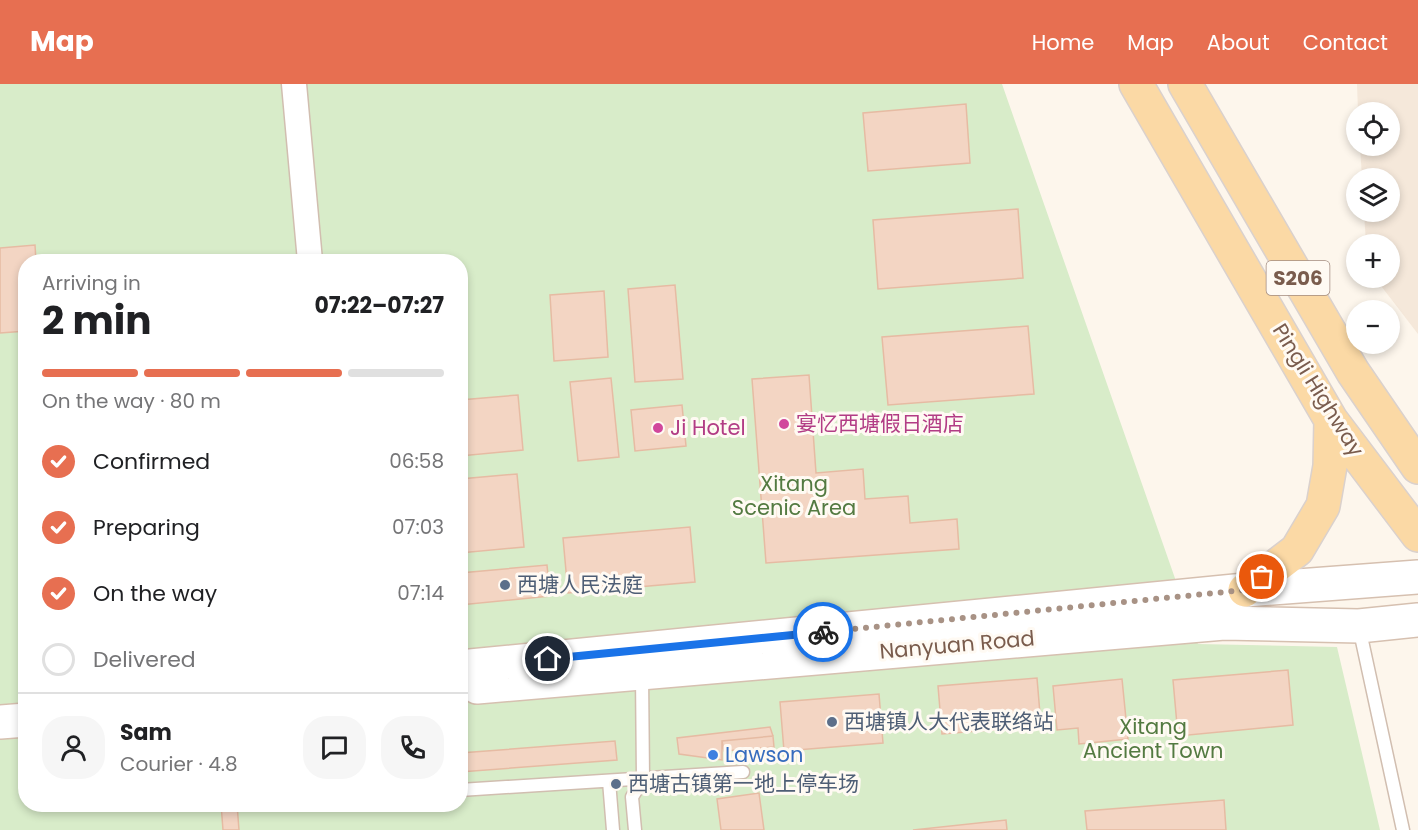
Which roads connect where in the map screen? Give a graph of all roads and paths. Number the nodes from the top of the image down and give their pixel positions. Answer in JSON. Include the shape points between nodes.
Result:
{"nodes":[{"id":1,"x":294,"y":84,"type":"edge"},
{"id":2,"x":1136,"y":84,"type":"edge"},
{"id":3,"x":1185,"y":84,"type":"edge"},
{"id":4,"x":308,"y":254,"type":"edge"},
{"id":5,"x":1331,"y":420,"type":"junction"},
{"id":6,"x":1418,"y":467,"type":"edge"},
{"id":7,"x":1418,"y":535,"type":"edge"},
{"id":8,"x":1418,"y":577,"type":"edge"},
{"id":9,"x":1245,"y":590,"type":"junction"},
{"id":10,"x":1418,"y":620,"type":"edge"},
{"id":11,"x":1359,"y":626,"type":"junction"},
{"id":12,"x":468,"y":666,"type":"edge"},
{"id":13,"x":642,"y":674,"type":"junction"},
{"id":14,"x":468,"y":687,"type":"edge"},
{"id":15,"x":18,"y":703,"type":"edge"},
{"id":16,"x":0,"y":704,"type":"edge"},
{"id":17,"x":18,"y":721,"type":"edge"},
{"id":18,"x":0,"y":722,"type":"edge"},
{"id":19,"x":743,"y":772,"type":"dead end"},
{"id":20,"x":643,"y":779,"type":"junction"},
{"id":21,"x":609,"y":781,"type":"junction"},
{"id":22,"x":468,"y":790,"type":"edge"},
{"id":23,"x":613,"y":830,"type":"edge"},
{"id":24,"x":635,"y":830,"type":"edge"},
{"id":25,"x":1403,"y":830,"type":"edge"}],
"edges":[{"from":1,"to":4,"type":"street"},
{"from":2,"to":5,"type":"main road","name":"Pingli Highway","number":"S206"},
{"from":3,"to":6,"type":"main road","name":"Pingli Highway","number":"S206","via":[[1353,372]]},
{"from":5,"to":7,"type":"main road","name":"Pingli Highway","number":"S206"},
{"from":5,"to":9,"type":"main road","via":[[1330,466],[1323,506],[1297,550]]},
{"from":8,"to":9,"type":"main road","name":"Nanyuan Road"},
{"from":9,"to":12,"type":"main road","name":"Nanyuan Road"},
{"from":10,"to":11,"type":"main road","name":"Nanyuan Road"},
{"from":11,"to":13,"type":"main road","name":"Nanyuan Road","via":[[1224,623]]},
{"from":11,"to":25,"type":"lane"},
{"from":13,"to":14,"type":"main road","name":"Nanyuan Road"},
{"from":13,"to":20,"type":"lane"},
{"from":15,"to":16,"type":"main road"},
{"from":17,"to":18,"type":"main road"},
{"from":19,"to":20,"type":"lane"},
{"from":20,"to":21,"type":"lane"},
{"from":20,"to":24,"type":"lane","via":[[632,797]]},
{"from":21,"to":22,"type":"lane"},
{"from":21,"to":23,"type":"lane"}]}
